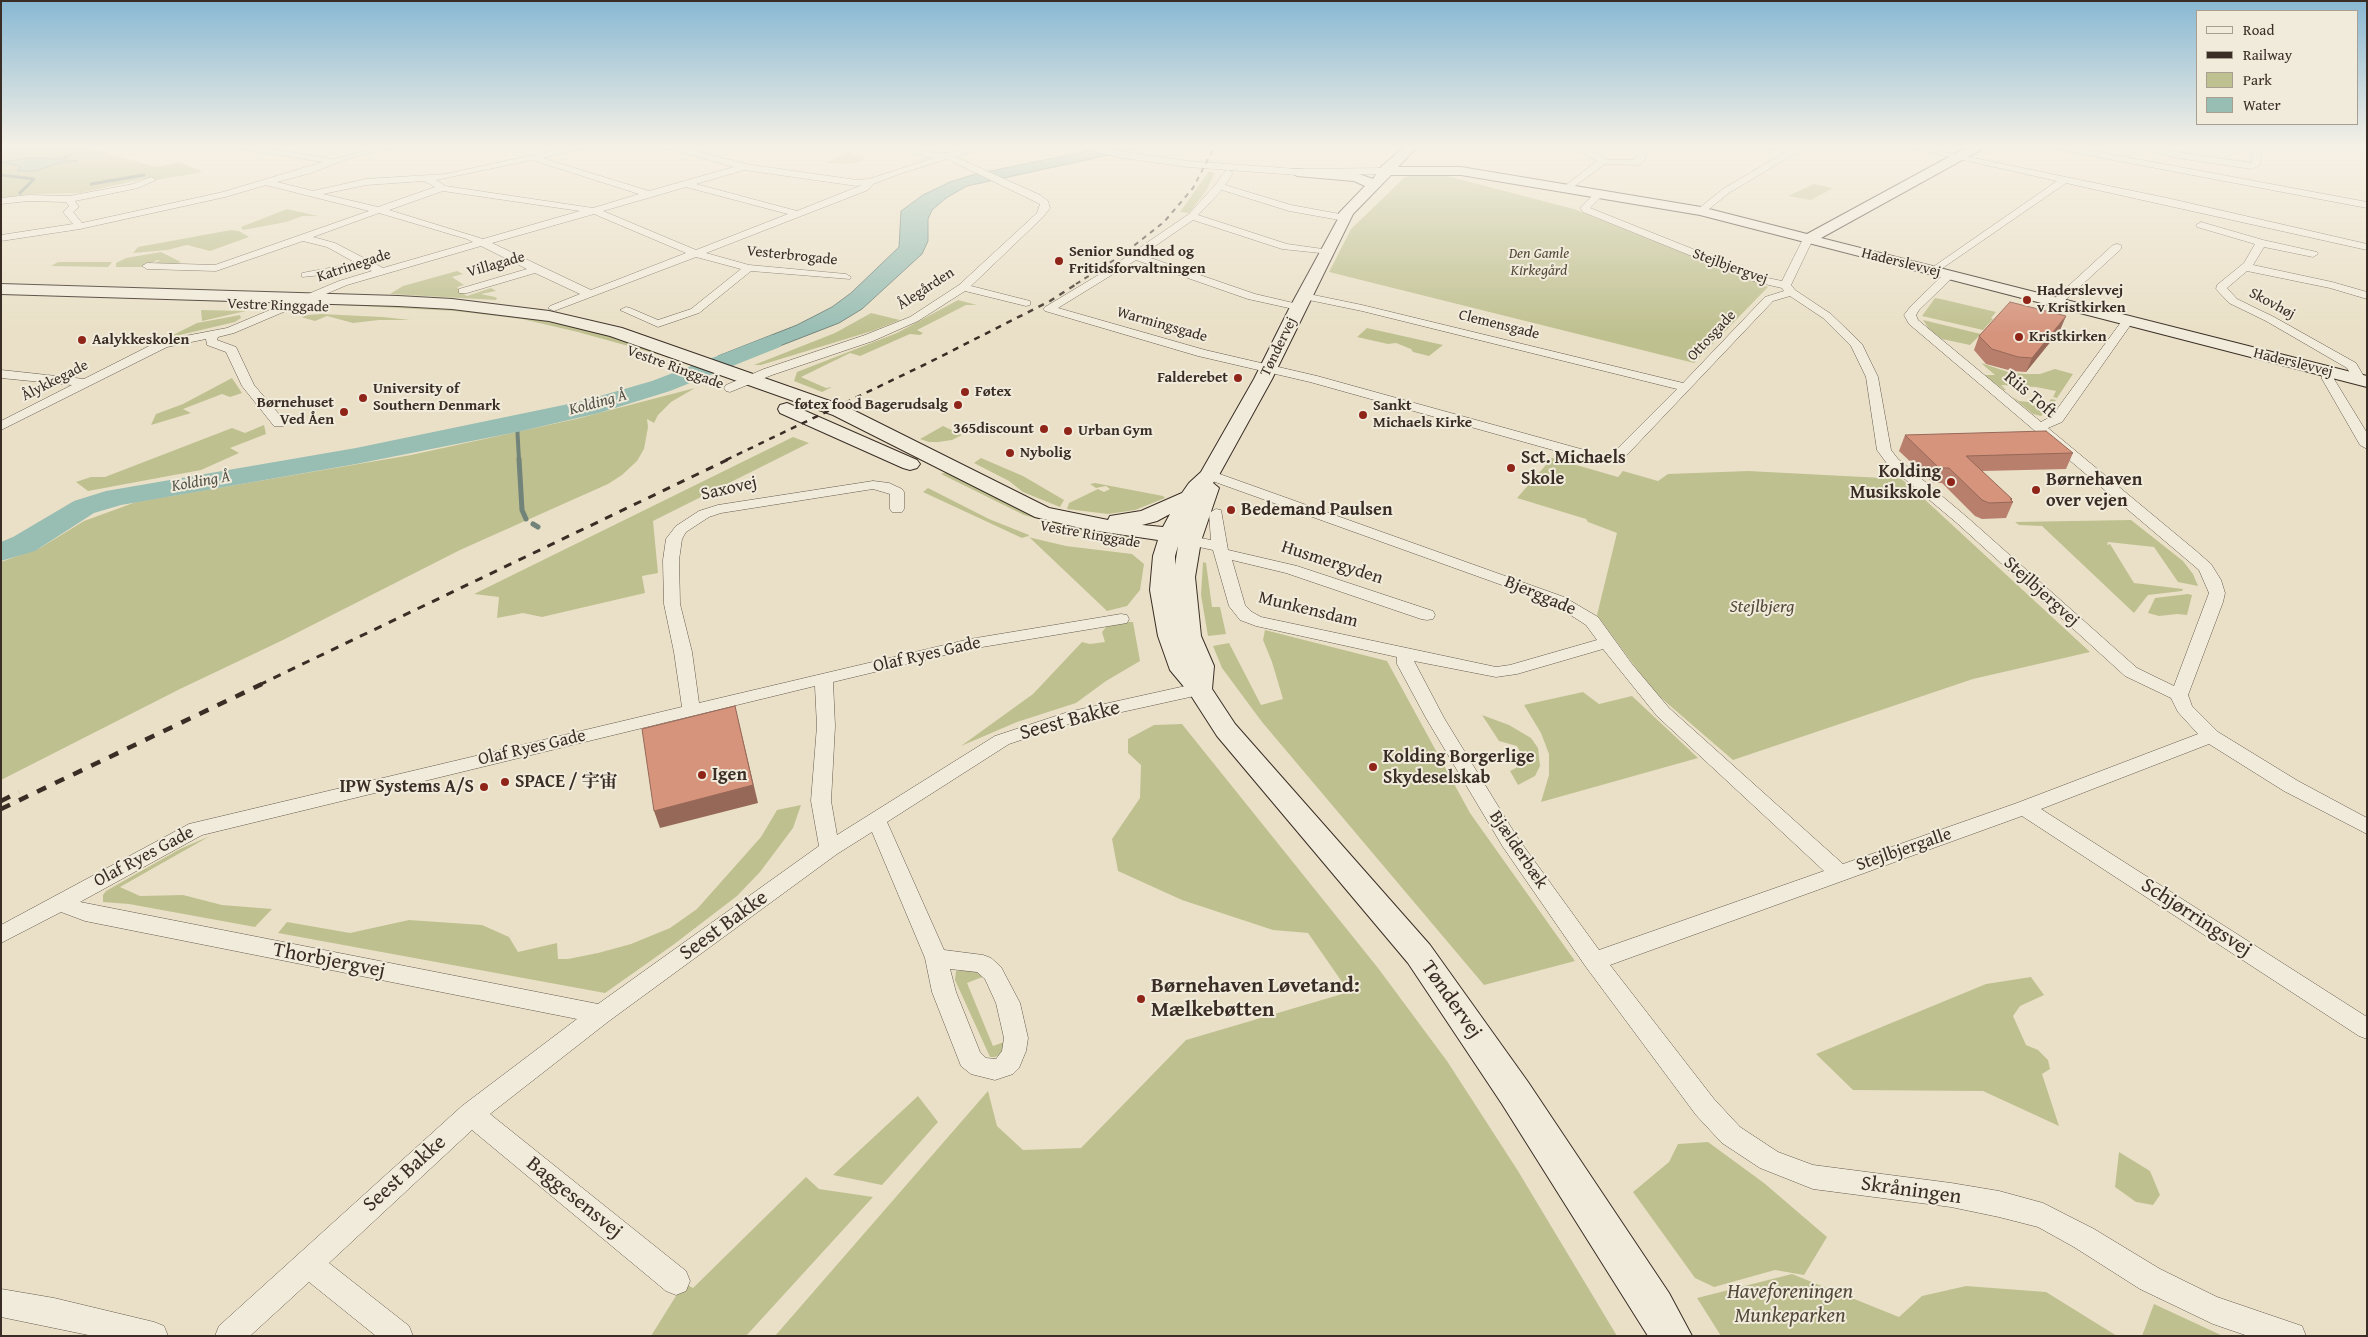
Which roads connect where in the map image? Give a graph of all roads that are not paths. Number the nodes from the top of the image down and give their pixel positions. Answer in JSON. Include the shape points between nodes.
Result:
{"nodes":[{"id":1,"x":72,"y":208,"type":"edge"},
{"id":2,"x":157,"y":208,"type":"edge"},
{"id":3,"x":371,"y":208,"type":"edge"},
{"id":4,"x":383,"y":208,"type":"edge"},
{"id":5,"x":579,"y":208,"type":"edge"},
{"id":6,"x":605,"y":208,"type":"edge"},
{"id":7,"x":777,"y":208,"type":"edge"},
{"id":8,"x":812,"y":208,"type":"edge"},
{"id":9,"x":1045,"y":208,"type":"edge"},
{"id":10,"x":1199,"y":208,"type":"edge"},
{"id":11,"x":1290,"y":208,"type":"edge"},
{"id":12,"x":1350,"y":208,"type":"edge"},
{"id":13,"x":1361,"y":208,"type":"edge"},
{"id":14,"x":1584,"y":208,"type":"edge"},
{"id":15,"x":1686,"y":208,"type":"edge"},
{"id":16,"x":1703,"y":208,"type":"edge"},
{"id":17,"x":1864,"y":208,"type":"edge"},
{"id":18,"x":2027,"y":208,"type":"edge"},
{"id":19,"x":2192,"y":208,"type":"edge"},
{"id":20,"x":378,"y":210,"type":"junction"},
{"id":21,"x":596,"y":211,"type":"junction"},
{"id":22,"x":1700,"y":211,"type":"junction"},
{"id":23,"x":798,"y":214,"type":"junction"},
{"id":24,"x":1192,"y":216,"type":"junction"},
{"id":25,"x":1346,"y":218,"type":"junction"},
{"id":26,"x":2201,"y":225,"type":"dead end"},
{"id":27,"x":80,"y":226,"type":"junction"},
{"id":28,"x":302,"y":237,"type":"junction"},
{"id":29,"x":1,"y":238,"type":"edge"},
{"id":30,"x":1808,"y":239,"type":"junction"},
{"id":31,"x":485,"y":243,"type":"junction"},
{"id":32,"x":2261,"y":243,"type":"junction"},
{"id":33,"x":2117,"y":247,"type":"dead end"},
{"id":34,"x":2367,"y":247,"type":"edge"},
{"id":35,"x":1326,"y":252,"type":"junction"},
{"id":36,"x":697,"y":254,"type":"junction"},
{"id":37,"x":2313,"y":254,"type":"dead end"},
{"id":38,"x":1135,"y":256,"type":"junction"},
{"id":39,"x":366,"y":263,"type":"junction"},
{"id":40,"x":146,"y":266,"type":"dead end"},
{"id":41,"x":2245,"y":267,"type":"junction"},
{"id":42,"x":748,"y":268,"type":"junction"},
{"id":43,"x":537,"y":269,"type":"junction"},
{"id":44,"x":382,"y":272,"type":"junction"},
{"id":45,"x":1942,"y":273,"type":"junction"},
{"id":46,"x":306,"y":275,"type":"dead end"},
{"id":47,"x":846,"y":277,"type":"dead end"},
{"id":48,"x":963,"y":287,"type":"junction"},
{"id":49,"x":1788,"y":288,"type":"junction"},
{"id":50,"x":1,"y":289,"type":"edge"},
{"id":51,"x":463,"y":291,"type":"dead end"},
{"id":52,"x":593,"y":294,"type":"junction"},
{"id":53,"x":2367,"y":296,"type":"edge"},
{"id":54,"x":1,"y":297,"type":"edge"},
{"id":55,"x":311,"y":297,"type":"junction"},
{"id":56,"x":1301,"y":302,"type":"junction"},
{"id":57,"x":2057,"y":302,"type":"junction"},
{"id":58,"x":1026,"y":303,"type":"dead end"},
{"id":59,"x":291,"y":306,"type":"junction"},
{"id":60,"x":554,"y":308,"type":"dead end"},
{"id":61,"x":626,"y":310,"type":"dead end"},
{"id":62,"x":2128,"y":320,"type":"junction"},
{"id":63,"x":213,"y":334,"type":"junction"},
{"id":64,"x":1268,"y":370,"type":"junction"},
{"id":65,"x":2328,"y":372,"type":"junction"},
{"id":66,"x":1,"y":374,"type":"edge"},
{"id":67,"x":750,"y":378,"type":"junction"},
{"id":68,"x":729,"y":379,"type":"junction"},
{"id":69,"x":2364,"y":381,"type":"edge"},
{"id":70,"x":85,"y":383,"type":"junction"},
{"id":71,"x":1686,"y":387,"type":"junction"},
{"id":72,"x":279,"y":423,"type":"dead end"},
{"id":73,"x":1,"y":426,"type":"edge"},
{"id":74,"x":2038,"y":428,"type":"junction"},
{"id":75,"x":2367,"y":445,"type":"edge"},
{"id":76,"x":1583,"y":454,"type":"dead end"},
{"id":77,"x":1620,"y":454,"type":"dead end"},
{"id":78,"x":1209,"y":475,"type":"junction"},
{"id":79,"x":1190,"y":497,"type":"junction"},
{"id":80,"x":897,"y":509,"type":"dead end"},
{"id":81,"x":1216,"y":513,"type":"dead end"},
{"id":82,"x":1063,"y":519,"type":"junction"},
{"id":83,"x":1175,"y":541,"type":"junction"},
{"id":84,"x":1221,"y":550,"type":"junction"},
{"id":85,"x":1427,"y":615,"type":"dead end"},
{"id":86,"x":1121,"y":619,"type":"dead end"},
{"id":87,"x":1606,"y":642,"type":"junction"},
{"id":88,"x":1405,"y":654,"type":"junction"},
{"id":89,"x":824,"y":678,"type":"junction"},
{"id":90,"x":1199,"y":689,"type":"junction"},
{"id":91,"x":2179,"y":694,"type":"junction"},
{"id":92,"x":691,"y":710,"type":"junction"},
{"id":93,"x":2211,"y":736,"type":"junction"},
{"id":94,"x":2024,"y":808,"type":"junction"},
{"id":95,"x":876,"y":820,"type":"junction"},
{"id":96,"x":2367,"y":827,"type":"edge"},
{"id":97,"x":830,"y":850,"type":"junction"},
{"id":98,"x":1839,"y":873,"type":"junction"},
{"id":99,"x":59,"y":903,"type":"junction"},
{"id":100,"x":1,"y":935,"type":"edge"},
{"id":101,"x":936,"y":958,"type":"junction"},
{"id":102,"x":1594,"y":961,"type":"junction"},
{"id":103,"x":601,"y":1014,"type":"junction"},
{"id":104,"x":2367,"y":1029,"type":"edge"},
{"id":105,"x":471,"y":1114,"type":"junction"},
{"id":106,"x":307,"y":1263,"type":"junction"},
{"id":107,"x":676,"y":1281,"type":"dead end"},
{"id":108,"x":1,"y":1303,"type":"edge"},
{"id":109,"x":154,"y":1336,"type":"edge"},
{"id":110,"x":229,"y":1336,"type":"edge"},
{"id":111,"x":398,"y":1336,"type":"edge"},
{"id":112,"x":1671,"y":1336,"type":"edge"},
{"id":113,"x":2292,"y":1336,"type":"edge"}],
"edges":[{"from":1,"to":27,"type":"street","via":[[68,212]]},
{"from":2,"to":27,"type":"street"},
{"from":3,"to":20,"type":"street"},
{"from":4,"to":20,"type":"street"},
{"from":5,"to":21,"type":"street"},
{"from":6,"to":21,"type":"street","name":"Katrinegade"},
{"from":7,"to":23,"type":"street"},
{"from":8,"to":23,"type":"street"},
{"from":9,"to":48,"type":"street","name":"Ålegården"},
{"from":10,"to":24,"type":"street"},
{"from":11,"to":25,"type":"street"},
{"from":12,"to":25,"type":"main road","name":"Tøndervej"},
{"from":13,"to":25,"type":"main road","name":"Tøndervej"},
{"from":14,"to":49,"type":"street","name":"Stejlbjergvej","via":[[1760,280]]},
{"from":15,"to":22,"type":"main road","name":"Haderslevvej"},
{"from":16,"to":22,"type":"street"},
{"from":17,"to":30,"type":"main road"},
{"from":18,"to":45,"type":"street"},
{"from":19,"to":34,"type":"street"},
{"from":20,"to":28,"type":"street"},
{"from":20,"to":31,"type":"street"},
{"from":21,"to":31,"type":"street","name":"Katrinegade"},
{"from":21,"to":36,"type":"street","name":"Vesterbrogade"},
{"from":22,"to":30,"type":"main road","name":"Haderslevvej"},
{"from":23,"to":36,"type":"street"},
{"from":24,"to":35,"type":"street","via":[[1286,247]]},
{"from":24,"to":38,"type":"street"},
{"from":25,"to":35,"type":"main road","name":"Tøndervej"},
{"from":26,"to":32,"type":"street"},
{"from":27,"to":29,"type":"street"},
{"from":28,"to":39,"type":"street","via":[[331,245]]},
{"from":28,"to":40,"type":"street","via":[[216,268]]},
{"from":30,"to":45,"type":"main road","name":"Haderslevvej"},
{"from":30,"to":49,"type":"street"},
{"from":31,"to":43,"type":"street"},
{"from":31,"to":44,"type":"street","name":"Katrinegade"},
{"from":32,"to":37,"type":"street"},
{"from":32,"to":41,"type":"street","name":"Skovhøj"},
{"from":33,"to":57,"type":"street"},
{"from":35,"to":56,"type":"main road","name":"Tøndervej"},
{"from":36,"to":42,"type":"street","name":"Vesterbrogade"},
{"from":36,"to":52,"type":"street"},
{"from":38,"to":56,"type":"street","name":"Clemensgade","via":[[1252,297]]},
{"from":38,"to":64,"type":"street","name":"Warmingsgade","via":[[1049,309]]},
{"from":39,"to":44,"type":"street"},
{"from":39,"to":46,"type":"street"},
{"from":41,"to":53,"type":"street","via":[[2332,285]]},
{"from":41,"to":69,"type":"street","name":"Skovhøj","via":[[2222,285],[2225,294],[2352,366]]},
{"from":42,"to":47,"type":"street","name":"Vesterbrogade"},
{"from":42,"to":61,"type":"street","via":[[694,311],[658,324]]},
{"from":43,"to":51,"type":"street","name":"Villagade"},
{"from":43,"to":52,"type":"street"},
{"from":44,"to":55,"type":"street","name":"Katrinegade","via":[[342,283]]},
{"from":45,"to":57,"type":"main road","name":"Haderslevvej"},
{"from":45,"to":74,"type":"street","name":"Riis Toft","via":[[1910,315],[1913,322]]},
{"from":48,"to":58,"type":"street"},
{"from":48,"to":67,"type":"street","name":"Ålegården","via":[[902,324]]},
{"from":49,"to":71,"type":"street","name":"Ottosgade","via":[[1769,299]]},
{"from":49,"to":91,"type":"street","name":"Stejlbjergvej","via":[[1827,316],[1856,344],[1872,377],[1884,450],[1894,462],[2131,672]]},
{"from":50,"to":55,"type":"main road","name":"Vestre Ringgade"},
{"from":52,"to":60,"type":"street"},
{"from":54,"to":59,"type":"main road","name":"Vestre Ringgade"},
{"from":55,"to":59,"type":"street","name":"Katrinegade"},
{"from":55,"to":68,"type":"main road","name":"Vestre Ringgade","via":[[452,304],[534,313],[596,326],[685,355]]},
{"from":56,"to":64,"type":"main road","name":"Tøndervej"},
{"from":56,"to":71,"type":"street","name":"Clemensgade","via":[[1362,308]]},
{"from":57,"to":62,"type":"main road","name":"Haderslevvej"},
{"from":59,"to":63,"type":"street","name":"Ålykkegade","via":[[230,332]]},
{"from":59,"to":68,"type":"main road","name":"Vestre Ringgade","via":[[428,312],[524,323],[589,338],[706,380]]},
{"from":62,"to":65,"type":"main road","name":"Haderslevvej"},
{"from":62,"to":74,"type":"street","via":[[2057,419]]},
{"from":63,"to":70,"type":"street","name":"Ålykkegade","via":[[163,344]]},
{"from":63,"to":72,"type":"street","via":[[211,342],[232,350],[248,386]]},
{"from":64,"to":76,"type":"street","name":"Warmingsgade","via":[[1313,379]]},
{"from":64,"to":78,"type":"main road","name":"Tøndervej"},
{"from":65,"to":69,"type":"main road","name":"Haderslevvej"},
{"from":65,"to":75,"type":"street","via":[[2328,379]]},
{"from":66,"to":70,"type":"street"},
{"from":67,"to":68,"type":"main road","name":"Vestre Ringgade"},
{"from":67,"to":82,"type":"main road","name":"Vestre Ringgade","via":[[846,414],[1011,499]]},
{"from":68,"to":83,"type":"main road","name":"Vestre Ringgade","via":[[902,460],[1020,520],[1075,535]]},
{"from":70,"to":73,"type":"street","name":"Ålykkegade"},
{"from":71,"to":77,"type":"street","name":"Ottosgade"},
{"from":74,"to":91,"type":"street","name":"Riis Toft","via":[[2190,553],[2213,580],[2217,593],[2215,602]]},
{"from":78,"to":79,"type":"main road","name":"Tøndervej"},
{"from":78,"to":83,"type":"main road","name":"Tøndervej","via":[[1210,486]]},
{"from":78,"to":87,"type":"street","name":"Bjerggade","via":[[1558,600],[1592,621]]},
{"from":79,"to":82,"type":"main road","name":"Vestre Ringgade","via":[[1165,510],[1131,521]]},
{"from":79,"to":83,"type":"main road","name":"Tøndervej"},
{"from":80,"to":92,"type":"street","name":"Saxovej","via":[[897,492],[873,485],[718,509],[681,529],[674,539],[671,560],[672,604],[684,652]]},
{"from":81,"to":84,"type":"street","name":"Munkensdam"},
{"from":82,"to":83,"type":"main road","name":"Vestre Ringgade"},
{"from":83,"to":84,"type":"street"},
{"from":83,"to":90,"type":"main road","name":"Tøndervej","via":[[1162,576],[1165,616],[1183,670]]},
{"from":84,"to":85,"type":"street","name":"Husmergyden","via":[[1291,569]]},
{"from":84,"to":88,"type":"street","name":"Munkensdam","via":[[1236,606],[1246,616],[1256,621]]},
{"from":86,"to":89,"type":"street","name":"Olaf Ryes Gade","via":[[1089,632],[970,644]]},
{"from":87,"to":88,"type":"street","via":[[1496,672]]},
{"from":87,"to":98,"type":"street","name":"Bjerggade","via":[[1663,712]]},
{"from":88,"to":102,"type":"street","name":"Bjælderbæk","via":[[1406,664],[1435,718],[1506,834]]},
{"from":89,"to":92,"type":"street","name":"Olaf Ryes Gade"},
{"from":89,"to":97,"type":"street","via":[[826,726],[821,801]]},
{"from":90,"to":95,"type":"street","name":"Seest Bakke","via":[[1068,718],[1002,740]]},
{"from":90,"to":112,"type":"main road","name":"Tøndervej","via":[[1226,730],[1419,954],[1515,1093]]},
{"from":91,"to":93,"type":"street","via":[[2184,708]]},
{"from":92,"to":99,"type":"street","name":"Olaf Ryes Gade","via":[[196,829]]},
{"from":93,"to":94,"type":"street","name":"Stejlbjergalle"},
{"from":93,"to":96,"type":"street","via":[[2291,786]]},
{"from":94,"to":98,"type":"street","name":"Stejlbjergalle"},
{"from":94,"to":104,"type":"street","name":"Schjørringsvej"},
{"from":95,"to":97,"type":"street","name":"Seest Bakke"},
{"from":95,"to":101,"type":"street"},
{"from":97,"to":103,"type":"street","name":"Seest Bakke"},
{"from":98,"to":102,"type":"street","name":"Stejlbjergalle"},
{"from":99,"to":100,"type":"street","name":"Olaf Ryes Gade"},
{"from":99,"to":103,"type":"street","name":"Thorbjergvej","via":[[85,913]]},
{"from":101,"to":101,"type":"street","via":[[974,961],[993,972],[1008,1003],[1016,1038],[1010,1061],[1004,1066],[995,1070],[980,1067],[970,1060],[944,992]]},
{"from":102,"to":113,"type":"street","name":"Skråningen","via":[[1705,1107],[1731,1135],[1769,1160],[1813,1176],[1999,1204],[2043,1216],[2150,1279],[2213,1310]]},
{"from":103,"to":105,"type":"street","name":"Seest Bakke"},
{"from":105,"to":106,"type":"street","name":"Seest Bakke"},
{"from":105,"to":107,"type":"street","name":"Baggesensvej"},
{"from":106,"to":110,"type":"street","name":"Seest Bakke"},
{"from":106,"to":111,"type":"street"},
{"from":108,"to":109,"type":"street"}]}
